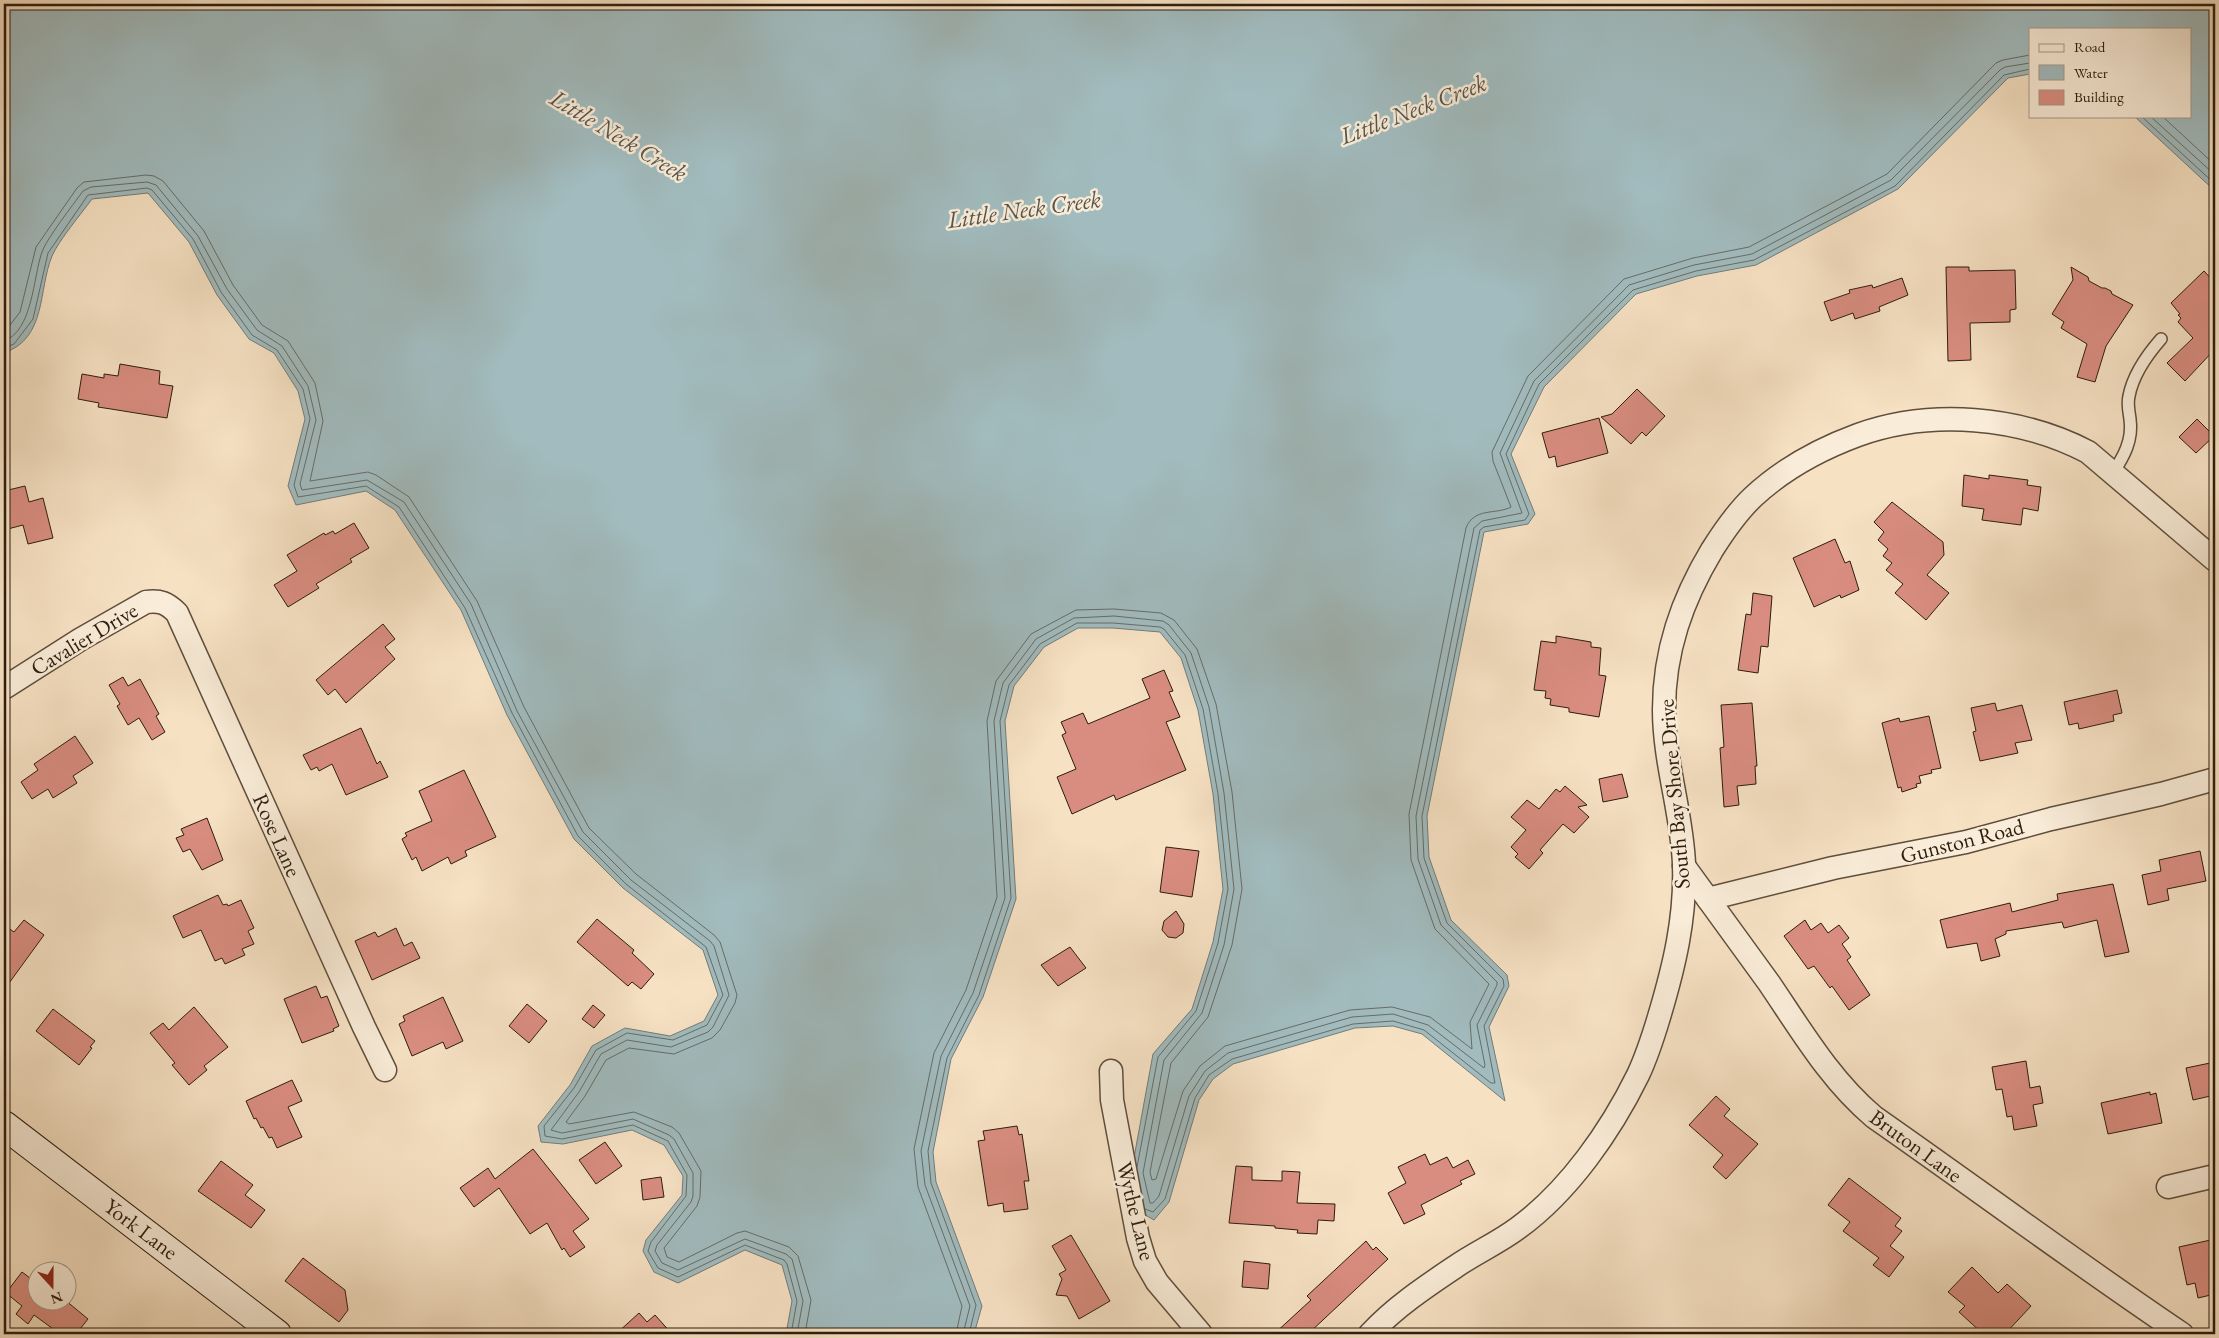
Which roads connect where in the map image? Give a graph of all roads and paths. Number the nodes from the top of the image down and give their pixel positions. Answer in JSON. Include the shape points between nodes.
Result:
{"nodes":[{"id":1,"x":2161,"y":339,"type":"dead end"},
{"id":2,"x":2114,"y":473,"type":"junction"},
{"id":3,"x":2215,"y":560,"type":"edge"},
{"id":4,"x":167,"y":603,"type":"joint"},
{"id":5,"x":4,"y":688,"type":"edge"},
{"id":6,"x":2215,"y":779,"type":"edge"},
{"id":7,"x":1684,"y":866,"type":"junction"},
{"id":8,"x":1708,"y":899,"type":"junction"},
{"id":9,"x":385,"y":1070,"type":"dead end"},
{"id":10,"x":1111,"y":1071,"type":"dead end"},
{"id":11,"x":4,"y":1125,"type":"edge"},
{"id":12,"x":2215,"y":1176,"type":"edge"},
{"id":13,"x":2168,"y":1187,"type":"dead end"},
{"id":14,"x":276,"y":1334,"type":"edge"},
{"id":15,"x":1201,"y":1334,"type":"edge"},
{"id":16,"x":1370,"y":1334,"type":"edge"},
{"id":17,"x":2182,"y":1334,"type":"edge"}],
"edges":[{"from":1,"to":2,"type":"lane","via":[[2147,356],[2132,384],[2128,397],[2129,442]]},
{"from":2,"to":3,"type":"street","name":"South Bay Shore Drive"},
{"from":2,"to":7,"type":"street","name":"South Bay Shore Drive","via":[[2088,452],[2043,432],[1993,422],[1949,420],[1906,423],[1837,443],[1805,459],[1754,497],[1726,529],[1682,606],[1665,671],[1664,712]]},
{"from":4,"to":5,"type":"street","name":"Cavalier Drive","via":[[157,600],[146,602]]},
{"from":4,"to":9,"type":"street","name":"Rose Lane","via":[[177,613]]},
{"from":6,"to":8,"type":"street","name":"Gunston Road","via":[[1966,842],[1824,870]]},
{"from":7,"to":8,"type":"street","name":"Bruton Lane"},
{"from":7,"to":16,"type":"street","name":"South Bay Shore Drive","via":[[1683,911],[1677,954],[1650,1048],[1600,1139],[1561,1191],[1533,1216],[1447,1272],[1386,1317]]},
{"from":8,"to":17,"type":"street","name":"Bruton Lane","via":[[1829,1071],[1858,1103]]},
{"from":10,"to":15,"type":"street","name":"Wythe Lane","via":[[1112,1100],[1145,1261],[1157,1282]]},
{"from":11,"to":14,"type":"street","name":"York Lane"},
{"from":12,"to":13,"type":"street"}]}
